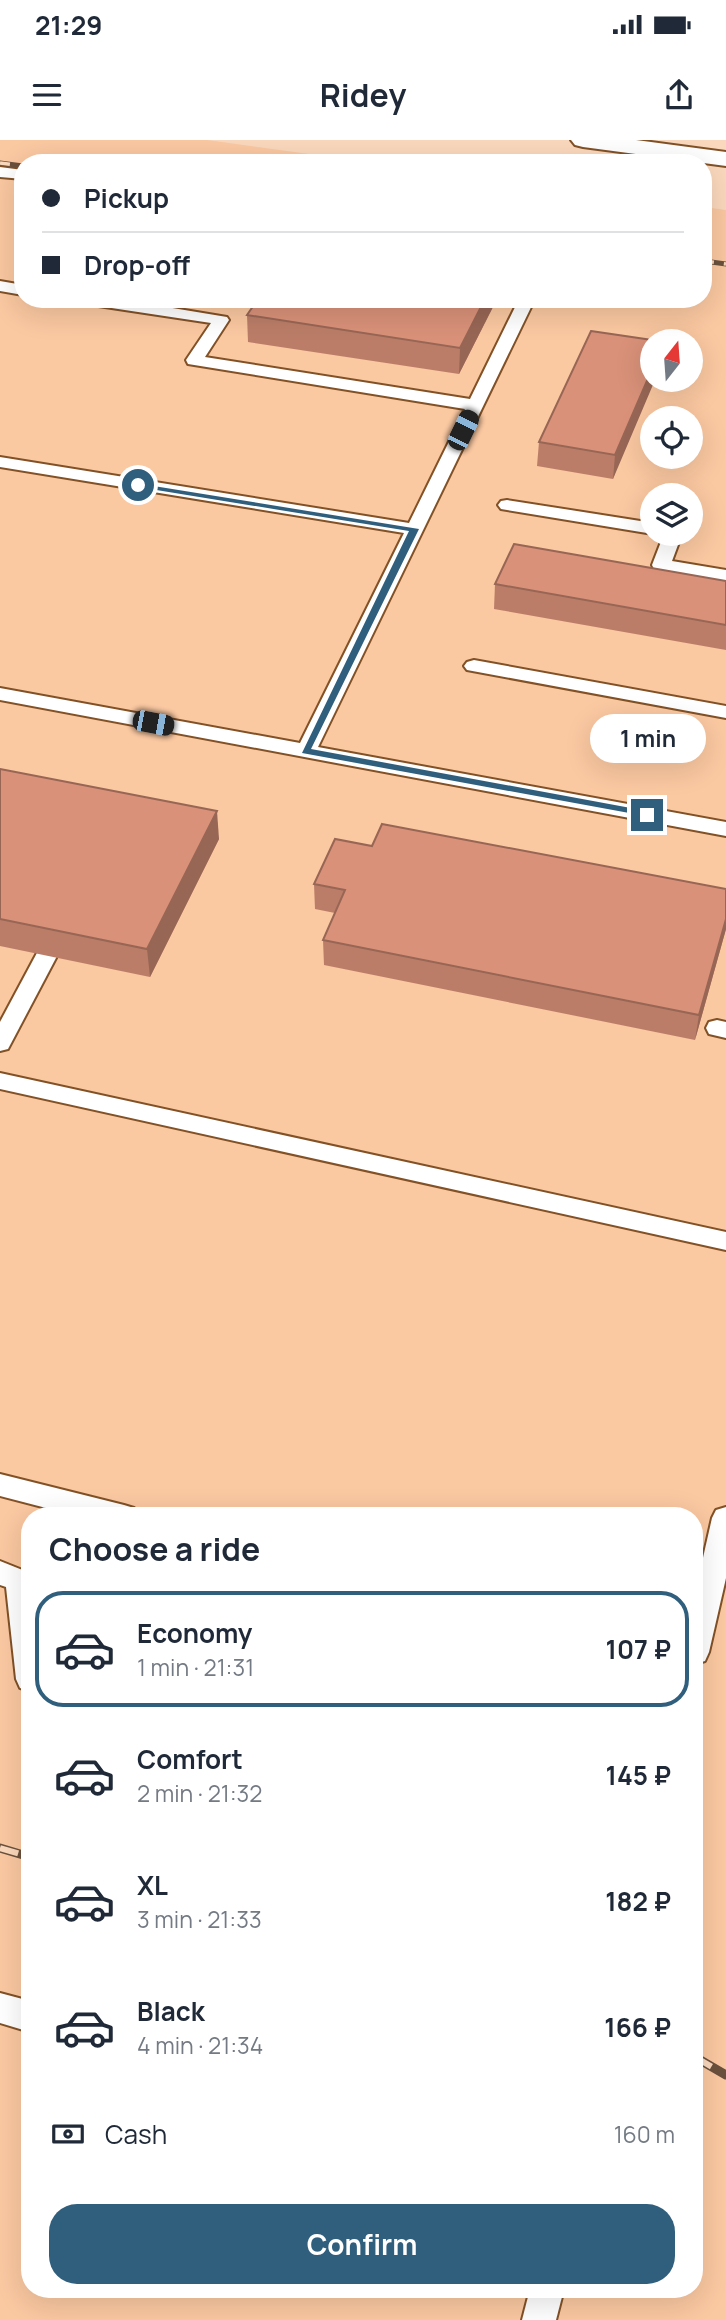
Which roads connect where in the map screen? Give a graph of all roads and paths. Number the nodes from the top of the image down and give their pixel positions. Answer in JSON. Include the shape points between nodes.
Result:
{"nodes":[{"id":1,"x":583,"y":140,"type":"edge"},
{"id":2,"x":688,"y":154,"type":"edge"},
{"id":3,"x":161,"y":308,"type":"edge"},
{"id":4,"x":523,"y":308,"type":"edge"},
{"id":5,"x":475,"y":405,"type":"junction"},
{"id":6,"x":0,"y":462,"type":"edge"},
{"id":7,"x":507,"y":505,"type":"dead end"},
{"id":8,"x":640,"y":527,"type":"edge"},
{"id":9,"x":415,"y":529,"type":"junction"},
{"id":10,"x":668,"y":546,"type":"edge"},
{"id":11,"x":726,"y":576,"type":"edge"},
{"id":12,"x":474,"y":666,"type":"dead end"},
{"id":13,"x":0,"y":694,"type":"edge"},
{"id":14,"x":726,"y":712,"type":"edge"},
{"id":15,"x":306,"y":751,"type":"junction"},
{"id":16,"x":726,"y":829,"type":"edge"},
{"id":17,"x":46,"y":956,"type":"edge"},
{"id":18,"x":0,"y":1043,"type":"edge"},
{"id":19,"x":0,"y":1081,"type":"edge"},
{"id":20,"x":726,"y":1241,"type":"edge"},
{"id":21,"x":0,"y":1485,"type":"edge"},
{"id":22,"x":88,"y":1507,"type":"edge"},
{"id":23,"x":726,"y":1518,"type":"edge"},
{"id":24,"x":0,"y":1573,"type":"edge"},
{"id":25,"x":21,"y":1597,"type":"edge"},
{"id":26,"x":703,"y":1617,"type":"edge"},
{"id":27,"x":0,"y":2008,"type":"edge"},
{"id":28,"x":21,"y":2014,"type":"edge"},
{"id":29,"x":545,"y":2298,"type":"edge"},
{"id":30,"x":539,"y":2320,"type":"edge"}],
"edges":[{"from":1,"to":2,"type":"street"},
{"from":3,"to":5,"type":"lane","via":[[221,320],[194,360]]},
{"from":4,"to":5,"type":"lane"},
{"from":5,"to":9,"type":"lane"},
{"from":6,"to":9,"type":"lane"},
{"from":7,"to":8,"type":"lane"},
{"from":9,"to":15,"type":"lane"},
{"from":10,"to":11,"type":"lane","via":[[661,565]]},
{"from":12,"to":14,"type":"lane"},
{"from":13,"to":15,"type":"lane"},
{"from":15,"to":16,"type":"lane"},
{"from":17,"to":18,"type":"lane"},
{"from":19,"to":20,"type":"lane"},
{"from":21,"to":22,"type":"lane"},
{"from":23,"to":26,"type":"lane"},
{"from":24,"to":25,"type":"lane","via":[[19,1579]]},
{"from":27,"to":28,"type":"lane"},
{"from":29,"to":30,"type":"lane"}]}
